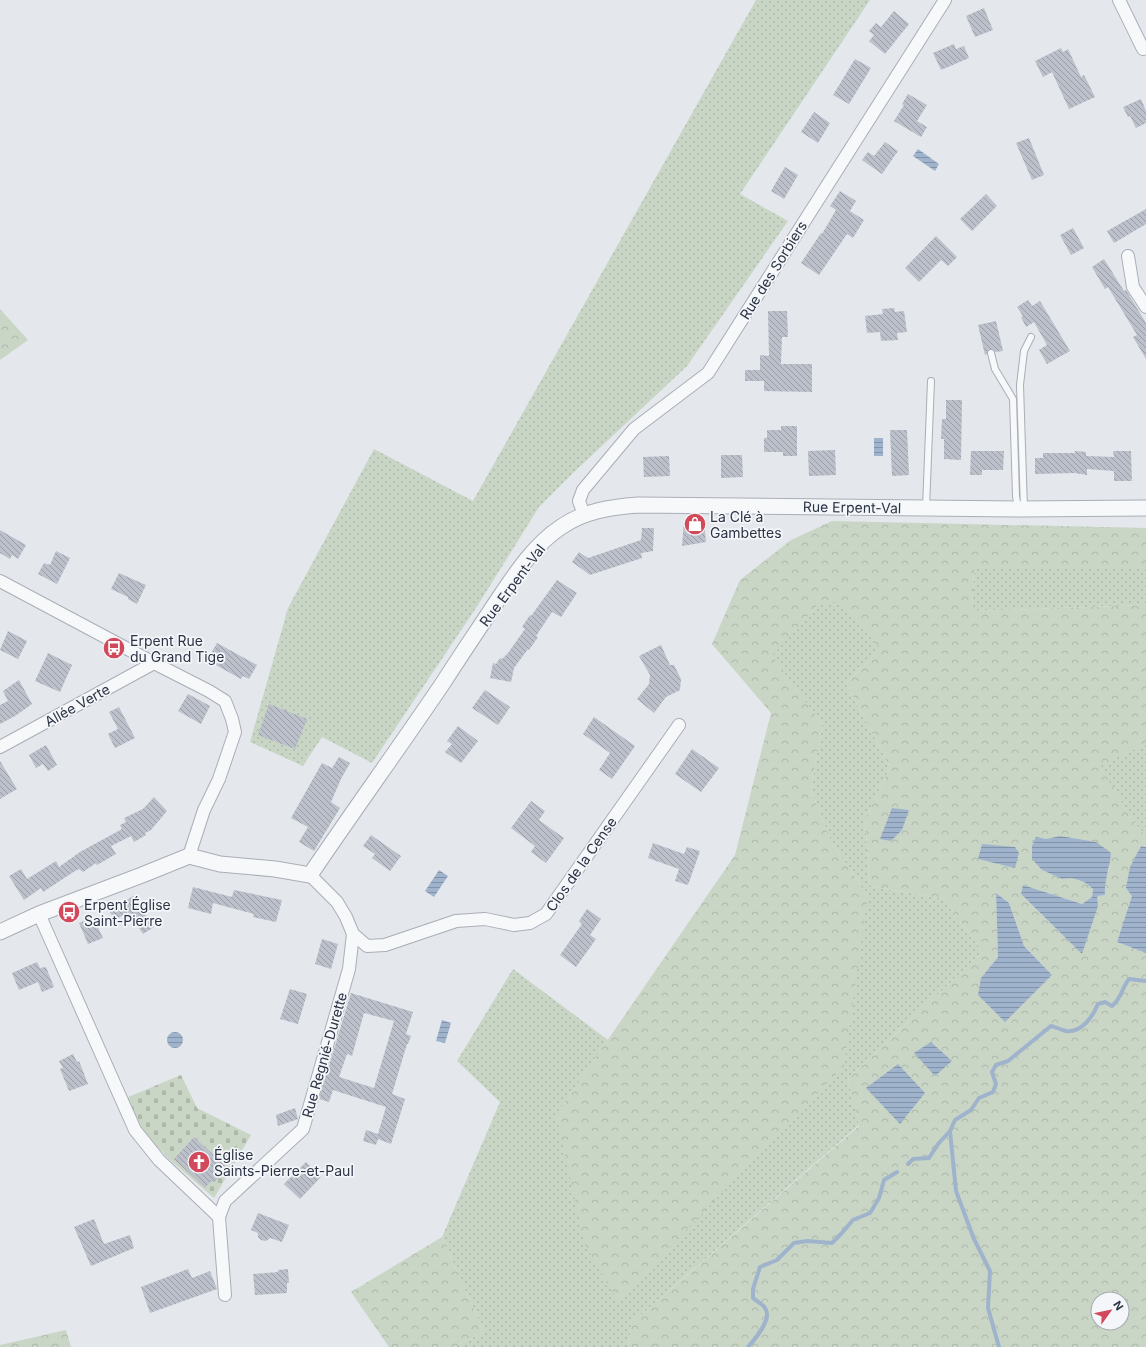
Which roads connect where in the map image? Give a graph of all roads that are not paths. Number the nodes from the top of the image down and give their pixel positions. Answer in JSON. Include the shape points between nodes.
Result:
{"nodes":[{"id":1,"x":945,"y":0,"type":"edge"},
{"id":2,"x":1119,"y":0,"type":"edge"},
{"id":3,"x":1142,"y":49,"type":"dead end"},
{"id":4,"x":1128,"y":256,"type":"dead end"},
{"id":5,"x":1146,"y":306,"type":"edge"},
{"id":6,"x":1031,"y":337,"type":"dead end"},
{"id":7,"x":991,"y":353,"type":"dead end"},
{"id":8,"x":930,"y":381,"type":"dead end"},
{"id":9,"x":926,"y":508,"type":"junction"},
{"id":10,"x":1146,"y":508,"type":"edge"},
{"id":11,"x":1021,"y":509,"type":"junction"},
{"id":12,"x":584,"y":515,"type":"junction"},
{"id":13,"x":0,"y":581,"type":"edge"},
{"id":14,"x":154,"y":663,"type":"junction"},
{"id":15,"x":679,"y":725,"type":"dead end"},
{"id":16,"x":0,"y":747,"type":"edge"},
{"id":17,"x":189,"y":856,"type":"junction"},
{"id":18,"x":310,"y":875,"type":"junction"},
{"id":19,"x":39,"y":914,"type":"junction"},
{"id":20,"x":0,"y":932,"type":"edge"},
{"id":21,"x":353,"y":934,"type":"junction"},
{"id":22,"x":219,"y":1217,"type":"junction"},
{"id":23,"x":225,"y":1295,"type":"dead end"}],
"edges":[{"from":1,"to":12,"type":"street","name":"Rue des Sorbiers","via":[[708,373],[634,429],[583,490],[579,501]]},
{"from":2,"to":3,"type":"street"},
{"from":4,"to":5,"type":"street","via":[[1132,287]]},
{"from":6,"to":11,"type":"lane","via":[[1024,351],[1020,386]]},
{"from":7,"to":11,"type":"lane","via":[[994,369],[1014,399],[1016,496]]},
{"from":8,"to":9,"type":"lane"},
{"from":9,"to":11,"type":"street","name":"Rue Erpent-Val"},
{"from":9,"to":12,"type":"street","name":"Rue Erpent-Val","via":[[638,505],[609,508]]},
{"from":10,"to":11,"type":"street","name":"Rue Erpent-Val"},
{"from":12,"to":18,"type":"street","name":"Rue Erpent-Val","via":[[561,526],[538,546],[508,584]]},
{"from":13,"to":14,"type":"street"},
{"from":14,"to":16,"type":"street","name":"Allée Verte"},
{"from":14,"to":17,"type":"street","via":[[224,701],[235,732]]},
{"from":15,"to":21,"type":"street","name":"Clos de la Cense","via":[[546,914],[530,923],[514,925],[485,919],[456,921],[385,945],[367,946]]},
{"from":17,"to":18,"type":"street","via":[[220,864]]},
{"from":17,"to":19,"type":"street"},
{"from":18,"to":21,"type":"street","name":"Rue Regnié-Durette","via":[[337,902]]},
{"from":19,"to":20,"type":"street"},
{"from":19,"to":22,"type":"street","via":[[135,1130],[159,1160]]},
{"from":21,"to":22,"type":"street","name":"Rue Regnié-Durette","via":[[349,969],[303,1129],[225,1201]]},
{"from":22,"to":23,"type":"street","name":"Rue Regnié-Durette"}]}
